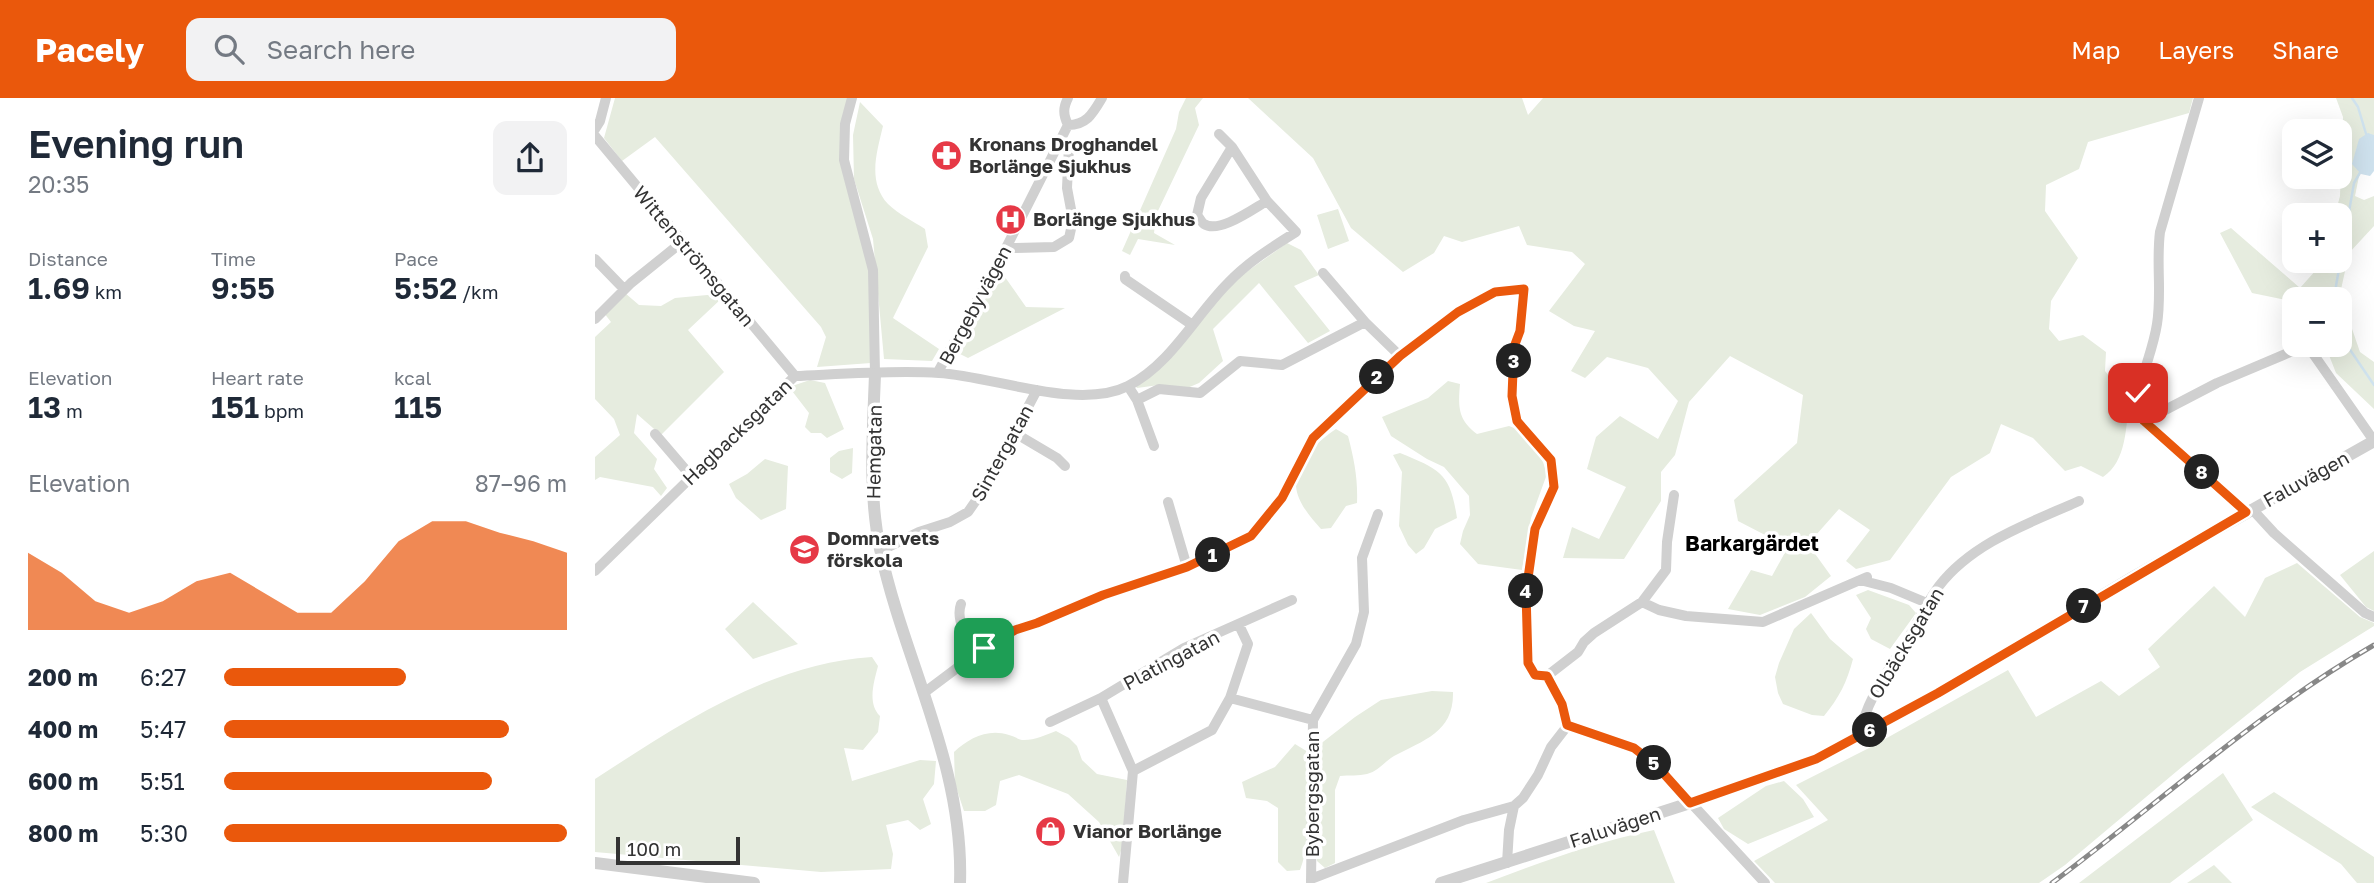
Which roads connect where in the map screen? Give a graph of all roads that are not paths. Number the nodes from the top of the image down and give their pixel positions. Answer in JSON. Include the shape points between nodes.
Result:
{"nodes":[{"id":1,"x":606,"y":98,"type":"edge"},
{"id":2,"x":852,"y":98,"type":"edge"},
{"id":3,"x":1068,"y":98,"type":"edge"},
{"id":4,"x":1102,"y":98,"type":"edge"},
{"id":5,"x":2199,"y":98,"type":"edge"},
{"id":6,"x":1068,"y":125,"type":"junction"},
{"id":7,"x":595,"y":129,"type":"edge"},
{"id":8,"x":1219,"y":134,"type":"dead end"},
{"id":9,"x":595,"y":136,"type":"edge"},
{"id":10,"x":1059,"y":144,"type":"junction"},
{"id":11,"x":1232,"y":147,"type":"junction"},
{"id":12,"x":1267,"y":201,"type":"junction"},
{"id":13,"x":682,"y":242,"type":"junction"},
{"id":14,"x":1007,"y":246,"type":"junction"},
{"id":15,"x":595,"y":259,"type":"edge"},
{"id":16,"x":1323,"y":272,"type":"dead end"},
{"id":17,"x":1125,"y":276,"type":"dead end"},
{"id":18,"x":624,"y":289,"type":"junction"},
{"id":19,"x":595,"y":319,"type":"edge"},
{"id":20,"x":1364,"y":322,"type":"junction"},
{"id":21,"x":1191,"y":324,"type":"junction"},
{"id":22,"x":1400,"y":356,"type":"junction"},
{"id":23,"x":939,"y":372,"type":"junction"},
{"id":24,"x":875,"y":374,"type":"junction"},
{"id":25,"x":795,"y":376,"type":"junction"},
{"id":26,"x":1128,"y":386,"type":"junction"},
{"id":27,"x":1037,"y":390,"type":"junction"},
{"id":28,"x":1137,"y":400,"type":"junction"},
{"id":29,"x":2144,"y":421,"type":"junction"},
{"id":30,"x":1013,"y":432,"type":"junction"},
{"id":31,"x":655,"y":435,"type":"dead end"},
{"id":32,"x":2374,"y":441,"type":"edge"},
{"id":33,"x":1154,"y":446,"type":"dead end"},
{"id":34,"x":1065,"y":466,"type":"dead end"},
{"id":35,"x":691,"y":476,"type":"junction"},
{"id":36,"x":1674,"y":495,"type":"dead end"},
{"id":37,"x":2079,"y":501,"type":"dead end"},
{"id":38,"x":1168,"y":502,"type":"dead end"},
{"id":39,"x":2249,"y":510,"type":"junction"},
{"id":40,"x":1378,"y":514,"type":"dead end"},
{"id":41,"x":880,"y":551,"type":"junction"},
{"id":42,"x":1187,"y":567,"type":"junction"},
{"id":43,"x":595,"y":571,"type":"edge"},
{"id":44,"x":1292,"y":600,"type":"dead end"},
{"id":45,"x":1642,"y":602,"type":"junction"},
{"id":46,"x":1927,"y":603,"type":"junction"},
{"id":47,"x":961,"y":604,"type":"dead end"},
{"id":48,"x":2374,"y":617,"type":"edge"},
{"id":49,"x":1240,"y":625,"type":"junction"},
{"id":50,"x":977,"y":653,"type":"junction"},
{"id":51,"x":1547,"y":676,"type":"junction"},
{"id":52,"x":925,"y":692,"type":"junction"},
{"id":53,"x":1101,"y":698,"type":"junction"},
{"id":54,"x":1230,"y":698,"type":"junction"},
{"id":55,"x":1313,"y":720,"type":"junction"},
{"id":56,"x":1050,"y":722,"type":"dead end"},
{"id":57,"x":1567,"y":725,"type":"junction"},
{"id":58,"x":1860,"y":735,"type":"junction"},
{"id":59,"x":1133,"y":771,"type":"junction"},
{"id":60,"x":1690,"y":803,"type":"junction"},
{"id":61,"x":1514,"y":806,"type":"junction"},
{"id":62,"x":595,"y":863,"type":"edge"},
{"id":63,"x":1507,"y":863,"type":"junction"},
{"id":64,"x":1311,"y":881,"type":"edge"},
{"id":65,"x":754,"y":883,"type":"edge"},
{"id":66,"x":960,"y":883,"type":"edge"},
{"id":67,"x":1123,"y":883,"type":"edge"},
{"id":68,"x":1441,"y":883,"type":"edge"},
{"id":69,"x":1765,"y":883,"type":"edge"}],
"edges":[{"from":1,"to":7,"type":"street"},
{"from":2,"to":24,"type":"street","name":"Hemgatan","via":[[845,124],[844,160],[873,270]]},
{"from":3,"to":6,"type":"street","via":[[1063,107]]},
{"from":4,"to":6,"type":"street","via":[[1087,120]]},
{"from":5,"to":29,"type":"street","via":[[2160,232],[2161,295],[2137,404]]},
{"from":6,"to":10,"type":"street","name":"Bergebyvägen"},
{"from":8,"to":11,"type":"street"},
{"from":9,"to":13,"type":"street","name":"Wittenströmsgatan"},
{"from":10,"to":14,"type":"street","name":"Bergebyvägen"},
{"from":10,"to":14,"type":"street","via":[[1069,146],[1067,188],[1073,220],[1069,238],[1054,247]]},
{"from":11,"to":12,"type":"street"},
{"from":11,"to":12,"type":"street","via":[[1201,198],[1197,215],[1203,224],[1214,227]]},
{"from":12,"to":21,"type":"street","name":"Sintergatan","via":[[1296,232],[1264,251]]},
{"from":13,"to":18,"type":"street"},
{"from":13,"to":25,"type":"street","name":"Wittenströmsgatan"},
{"from":14,"to":23,"type":"street","name":"Bergebyvägen"},
{"from":15,"to":18,"type":"street"},
{"from":16,"to":20,"type":"street"},
{"from":17,"to":21,"type":"street"},
{"from":18,"to":19,"type":"street"},
{"from":20,"to":22,"type":"street"},
{"from":20,"to":28,"type":"street","via":[[1282,365],[1240,361],[1200,393],[1159,389]]},
{"from":21,"to":26,"type":"street","name":"Sintergatan","via":[[1167,357]]},
{"from":22,"to":42,"type":"street","via":[[1313,438],[1282,498],[1251,536]]},
{"from":22,"to":51,"type":"street","via":[[1458,312],[1495,292],[1524,289],[1512,396],[1517,421],[1551,460],[1554,487],[1535,529],[1526,592],[1528,663],[1535,675]]},
{"from":23,"to":24,"type":"street","name":"Hagbacksgatan"},
{"from":23,"to":27,"type":"street","name":"Hagbacksgatan"},
{"from":24,"to":25,"type":"street","name":"Hagbacksgatan"},
{"from":24,"to":41,"type":"street","name":"Hemgatan","via":[[873,510]]},
{"from":25,"to":35,"type":"street","name":"Hagbacksgatan"},
{"from":26,"to":27,"type":"street","name":"Sintergatan","via":[[1081,396]]},
{"from":26,"to":28,"type":"street"},
{"from":27,"to":30,"type":"street","name":"Sintergatan"},
{"from":28,"to":33,"type":"street"},
{"from":29,"to":32,"type":"street","via":[[2217,383],[2307,345]]},
{"from":29,"to":39,"type":"street"},
{"from":30,"to":34,"type":"street"},
{"from":30,"to":41,"type":"street","name":"Sintergatan","via":[[968,512]]},
{"from":31,"to":35,"type":"street"},
{"from":32,"to":39,"type":"street","name":"Faluvägen"},
{"from":35,"to":43,"type":"street","name":"Hagbacksgatan"},
{"from":36,"to":45,"type":"street","via":[[1666,570]]},
{"from":37,"to":46,"type":"street","name":"Olbäcksgatan","via":[[1966,558]]},
{"from":38,"to":42,"type":"street"},
{"from":39,"to":48,"type":"street"},
{"from":39,"to":58,"type":"street","name":"Faluvägen"},
{"from":40,"to":55,"type":"street","name":"Bybergsgatan","via":[[1362,558],[1364,612],[1356,644]]},
{"from":41,"to":52,"type":"street","name":"Hemgatan"},
{"from":42,"to":50,"type":"street","via":[[1015,630]]},
{"from":44,"to":49,"type":"street","name":"Platingatan"},
{"from":45,"to":46,"type":"street","via":[[1686,616],[1763,622],[1863,578]]},
{"from":45,"to":51,"type":"street","via":[[1594,633],[1579,652]]},
{"from":46,"to":58,"type":"street","name":"Olbäcksgatan","via":[[1863,717]]},
{"from":47,"to":50,"type":"street","via":[[962,625]]},
{"from":49,"to":53,"type":"street","name":"Platingatan","via":[[1184,648]]},
{"from":49,"to":54,"type":"street","via":[[1248,644]]},
{"from":50,"to":52,"type":"street"},
{"from":51,"to":57,"type":"street"},
{"from":52,"to":66,"type":"street","name":"Hemgatan","via":[[952,793],[961,850]]},
{"from":53,"to":56,"type":"street","name":"Platingatan"},
{"from":53,"to":59,"type":"street"},
{"from":54,"to":55,"type":"street"},
{"from":54,"to":59,"type":"street","via":[[1212,730]]},
{"from":55,"to":64,"type":"street","name":"Bybergsgatan"},
{"from":57,"to":60,"type":"street","via":[[1634,748]]},
{"from":57,"to":61,"type":"street"},
{"from":58,"to":60,"type":"street","name":"Faluvägen","via":[[1816,759]]},
{"from":59,"to":67,"type":"street"},
{"from":60,"to":63,"type":"street","name":"Faluvägen"},
{"from":60,"to":69,"type":"street"},
{"from":61,"to":63,"type":"street"},
{"from":61,"to":64,"type":"street","via":[[1465,820]]},
{"from":62,"to":65,"type":"street"},
{"from":63,"to":68,"type":"street","name":"Faluvägen"}]}
